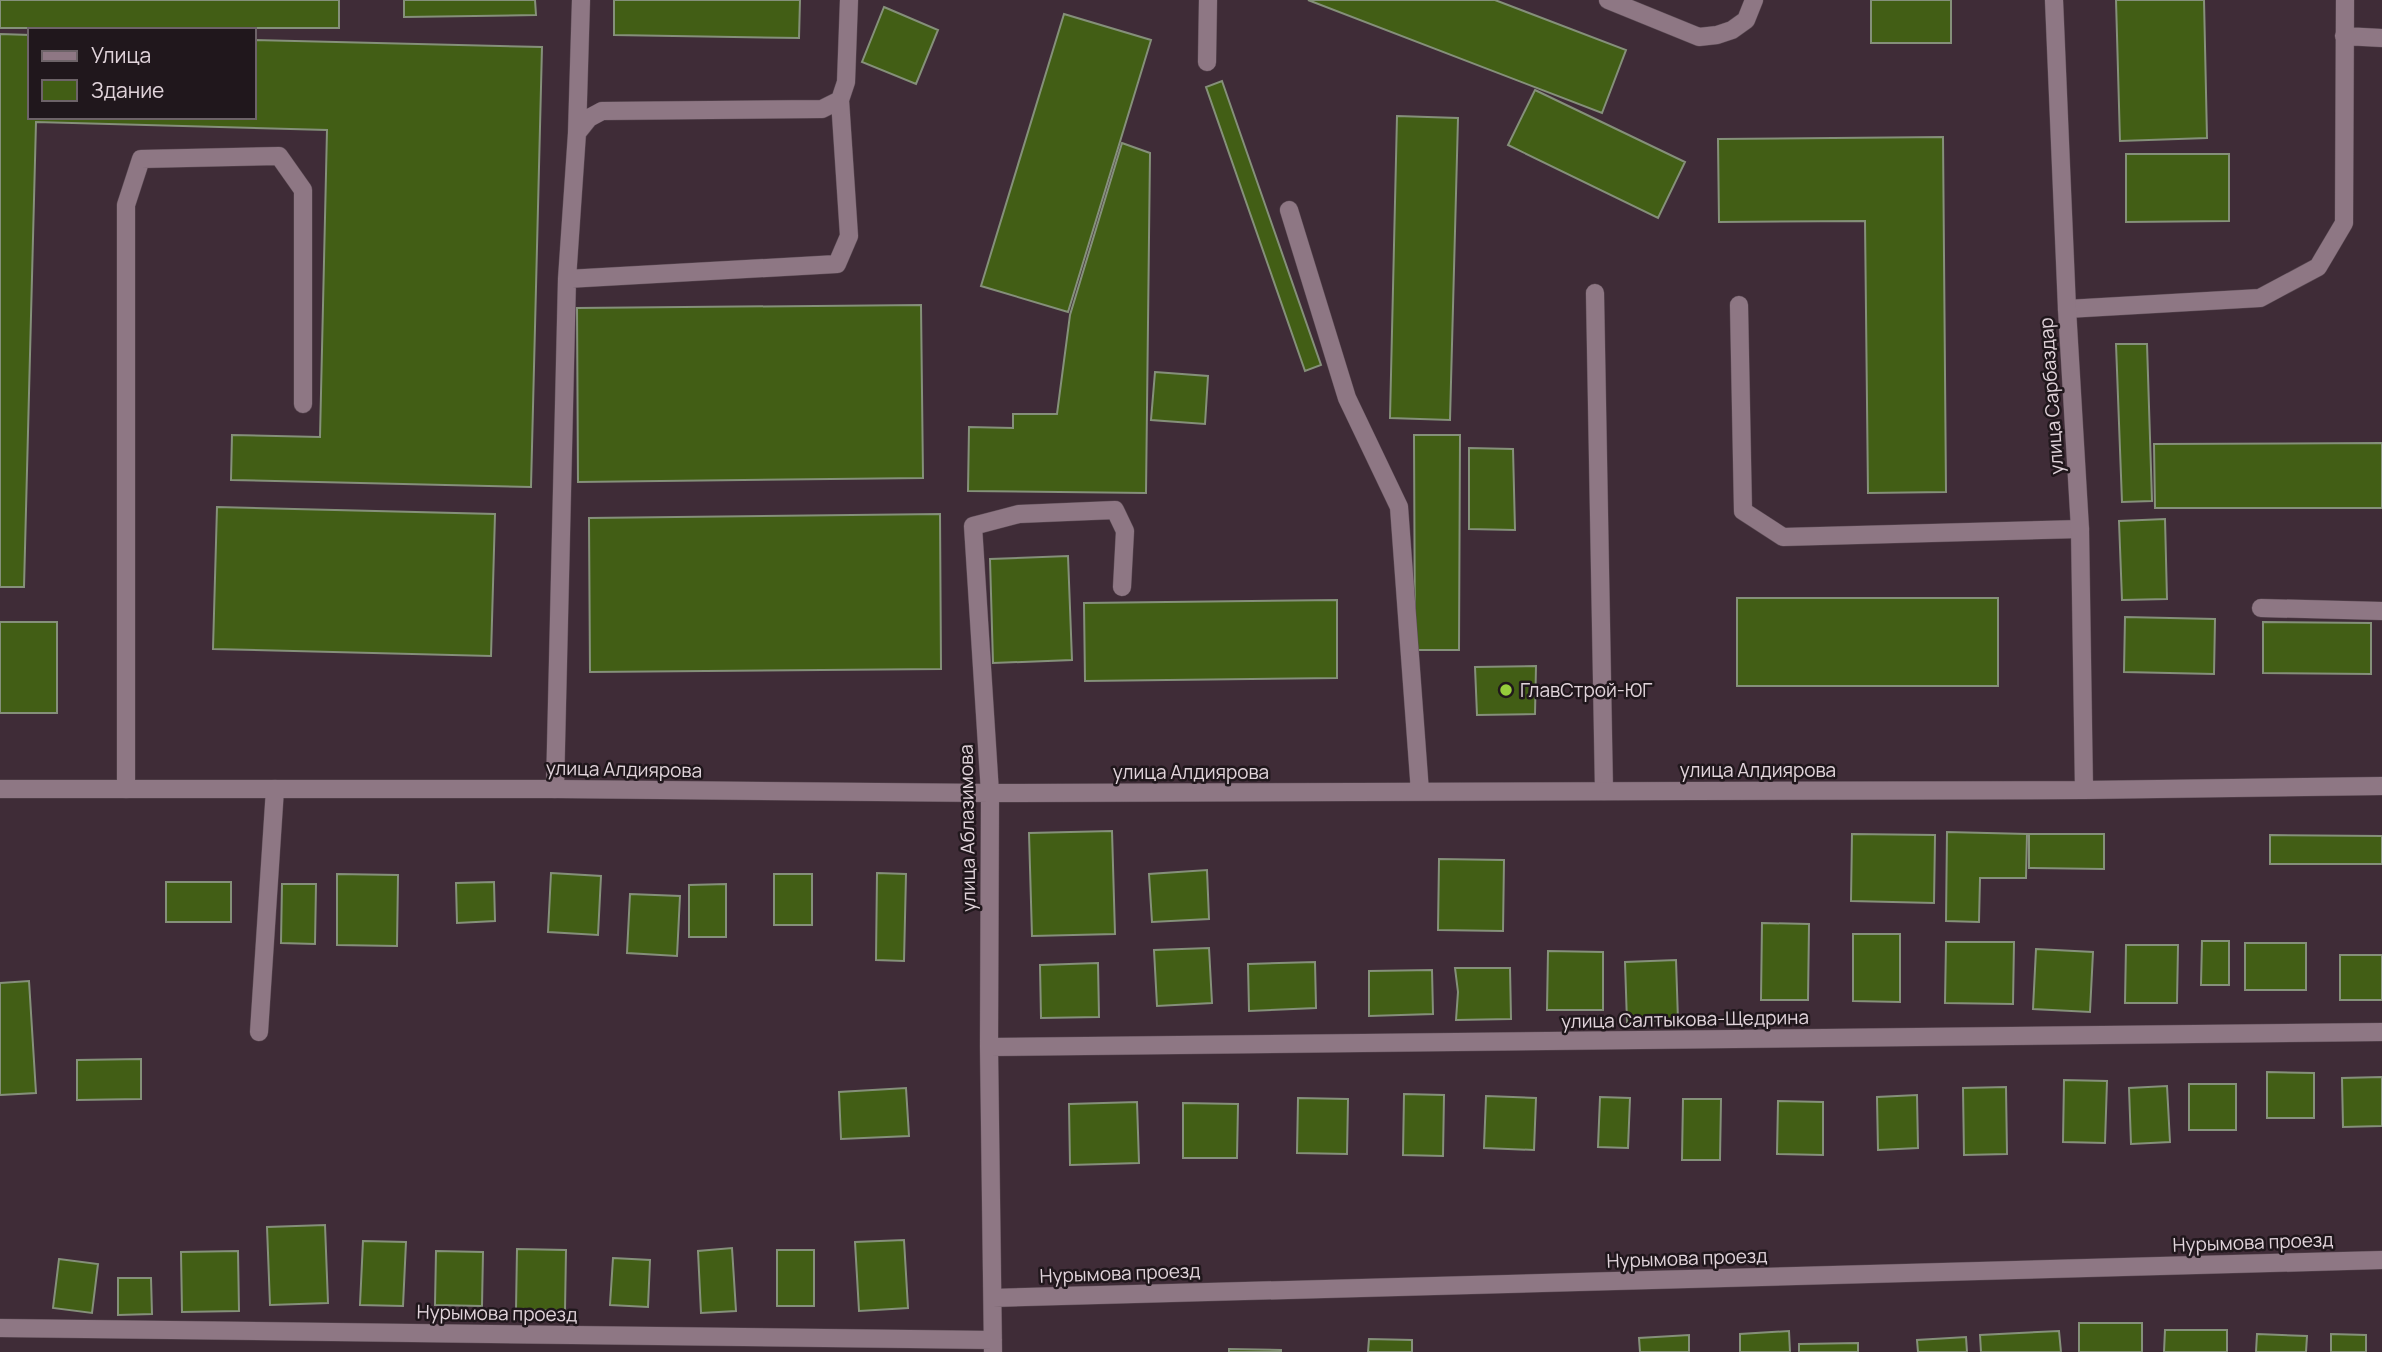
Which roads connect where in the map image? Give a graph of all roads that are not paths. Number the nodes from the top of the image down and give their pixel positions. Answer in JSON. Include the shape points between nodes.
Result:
{"nodes":[{"id":1,"x":580,"y":0,"type":"edge"},
{"id":2,"x":849,"y":0,"type":"edge"},
{"id":3,"x":1208,"y":0,"type":"edge"},
{"id":4,"x":1608,"y":0,"type":"edge"},
{"id":5,"x":1754,"y":0,"type":"edge"},
{"id":6,"x":2054,"y":0,"type":"edge"},
{"id":7,"x":2345,"y":0,"type":"edge"},
{"id":8,"x":2344,"y":36,"type":"junction"},
{"id":9,"x":2382,"y":38,"type":"edge"},
{"id":10,"x":1208,"y":62,"type":"dead end"},
{"id":11,"x":840,"y":100,"type":"junction"},
{"id":12,"x":577,"y":133,"type":"junction"},
{"id":13,"x":1289,"y":210,"type":"dead end"},
{"id":14,"x":567,"y":279,"type":"junction"},
{"id":15,"x":1595,"y":292,"type":"dead end"},
{"id":16,"x":1739,"y":305,"type":"dead end"},
{"id":17,"x":2067,"y":309,"type":"junction"},
{"id":18,"x":303,"y":404,"type":"dead end"},
{"id":19,"x":2080,"y":529,"type":"junction"},
{"id":20,"x":1122,"y":587,"type":"dead end"},
{"id":21,"x":2261,"y":608,"type":"dead end"},
{"id":22,"x":2382,"y":611,"type":"edge"},
{"id":23,"x":2382,"y":786,"type":"edge"},
{"id":24,"x":0,"y":789,"type":"edge"},
{"id":25,"x":126,"y":789,"type":"junction"},
{"id":26,"x":275,"y":789,"type":"junction"},
{"id":27,"x":555,"y":789,"type":"junction"},
{"id":28,"x":2084,"y":790,"type":"junction"},
{"id":29,"x":1604,"y":791,"type":"junction"},
{"id":30,"x":1420,"y":792,"type":"junction"},
{"id":31,"x":990,"y":793,"type":"junction"},
{"id":32,"x":259,"y":1032,"type":"dead end"},
{"id":33,"x":2382,"y":1032,"type":"edge"},
{"id":34,"x":989,"y":1047,"type":"junction"},
{"id":35,"x":2382,"y":1259,"type":"edge"},
{"id":36,"x":993,"y":1298,"type":"junction"},
{"id":37,"x":0,"y":1328,"type":"edge"},
{"id":38,"x":993,"y":1346,"type":"edge"}],
"edges":[{"from":1,"to":12,"type":"street"},
{"from":2,"to":11,"type":"street","via":[[846,82]]},
{"from":3,"to":10,"type":"street"},
{"from":4,"to":5,"type":"street","via":[[1699,37],[1732,30],[1746,20]]},
{"from":6,"to":17,"type":"street","name":"улица Сарбаздар"},
{"from":7,"to":8,"type":"street"},
{"from":8,"to":9,"type":"street"},
{"from":8,"to":17,"type":"street","via":[[2344,223],[2318,267],[2260,298]]},
{"from":11,"to":12,"type":"street","via":[[822,109],[602,111]]},
{"from":11,"to":14,"type":"street","via":[[849,236],[837,264]]},
{"from":12,"to":14,"type":"street"},
{"from":13,"to":30,"type":"street","via":[[1347,398],[1399,507]]},
{"from":14,"to":27,"type":"street"},
{"from":15,"to":29,"type":"street"},
{"from":16,"to":19,"type":"street","via":[[1743,510],[1783,537]]},
{"from":17,"to":19,"type":"street","name":"улица Сарбаздар"},
{"from":18,"to":25,"type":"street","via":[[303,190],[279,156],[141,159],[126,205]]},
{"from":19,"to":28,"type":"street","name":"улица Сарбаздар"},
{"from":20,"to":31,"type":"street","name":"улица Аблазимова","via":[[1125,531],[1115,510],[1019,513],[973,526]]},
{"from":21,"to":22,"type":"street"},
{"from":23,"to":28,"type":"street","name":"улица Алдиярова"},
{"from":24,"to":25,"type":"street","name":"улица Алдиярова"},
{"from":25,"to":26,"type":"street","name":"улица Алдиярова"},
{"from":26,"to":27,"type":"street","name":"улица Алдиярова"},
{"from":26,"to":32,"type":"street"},
{"from":27,"to":31,"type":"street","name":"улица Алдиярова"},
{"from":28,"to":29,"type":"street","name":"улица Алдиярова"},
{"from":29,"to":30,"type":"street","name":"улица Алдиярова"},
{"from":30,"to":31,"type":"street","name":"улица Алдиярова"},
{"from":31,"to":34,"type":"street","name":"улица Аблазимова"},
{"from":33,"to":34,"type":"street","name":"улица Салтыкова-Щедрина"},
{"from":34,"to":36,"type":"street","name":"улица Аблазимова"},
{"from":35,"to":36,"type":"street","name":"Нурымова проезд"},
{"from":36,"to":38,"type":"street","name":"улица Аблазимова"},
{"from":37,"to":38,"type":"street","name":"Нурымова проезд"}]}
